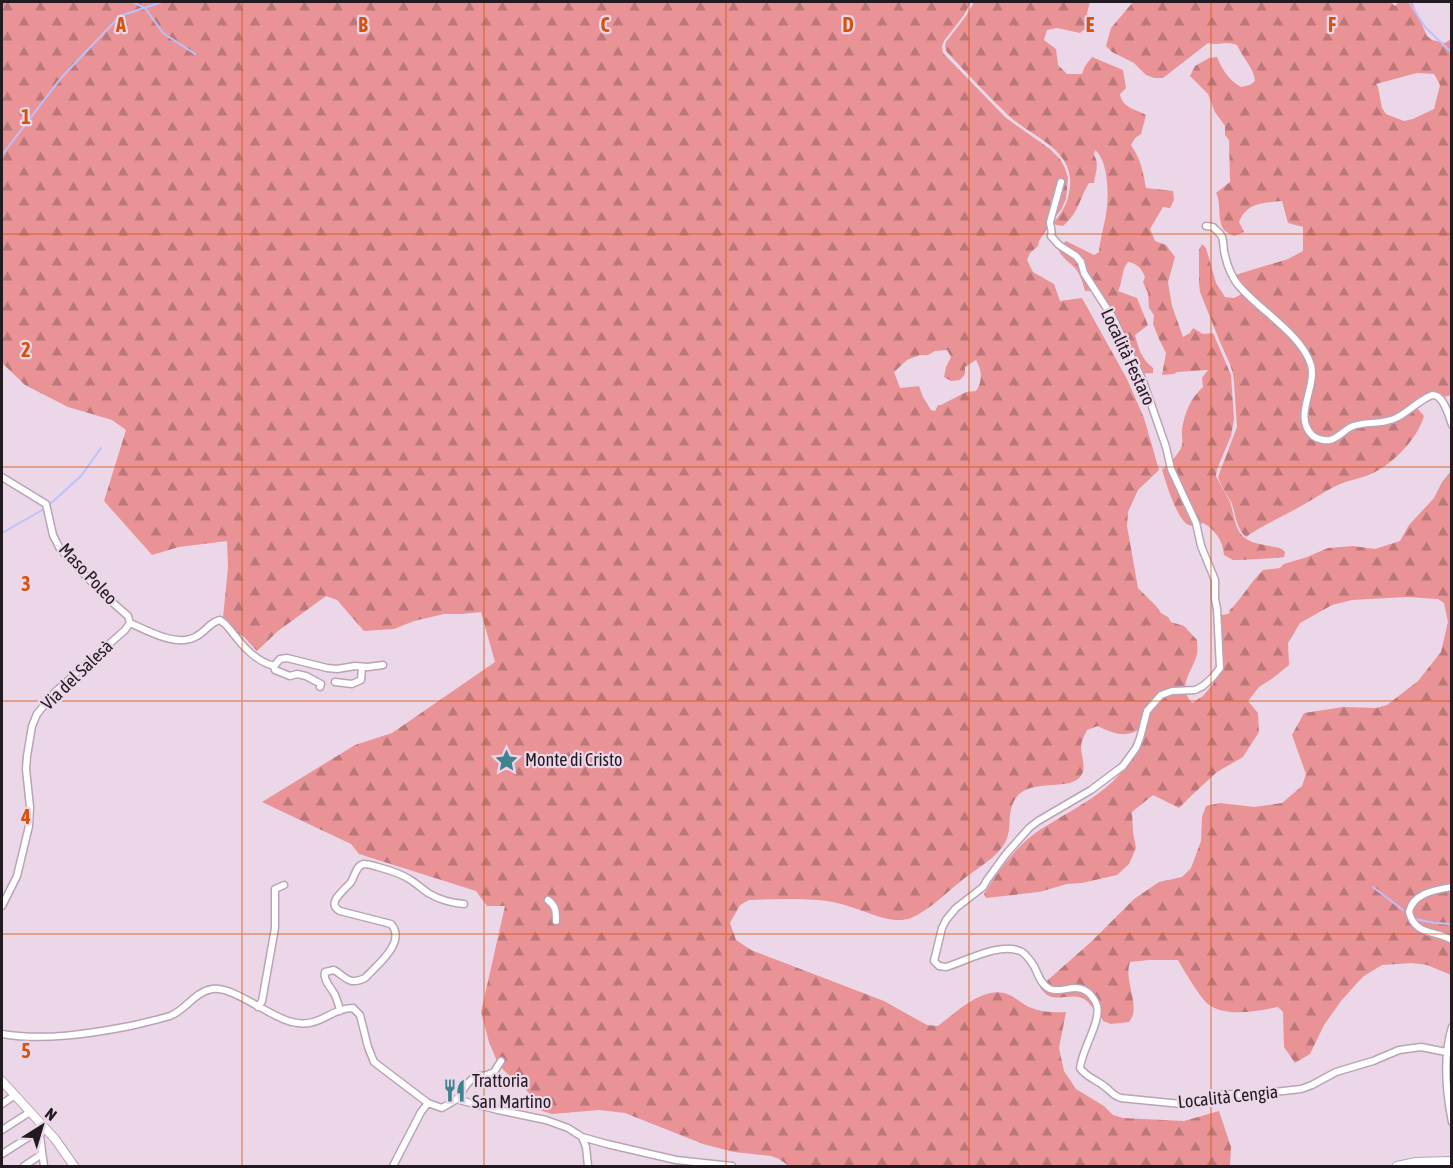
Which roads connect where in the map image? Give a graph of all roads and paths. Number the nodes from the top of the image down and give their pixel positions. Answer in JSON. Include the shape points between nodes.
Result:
{"nodes":[{"id":1,"x":1061,"y":182,"type":"dead end"},
{"id":2,"x":1206,"y":226,"type":"dead end"},
{"id":3,"x":1452,"y":425,"type":"edge"},
{"id":4,"x":2,"y":477,"type":"edge"},
{"id":5,"x":130,"y":623,"type":"junction"},
{"id":6,"x":383,"y":665,"type":"dead end"},
{"id":7,"x":274,"y":666,"type":"junction"},
{"id":8,"x":363,"y":667,"type":"junction"},
{"id":9,"x":335,"y":682,"type":"dead end"},
{"id":10,"x":320,"y":687,"type":"dead end"},
{"id":11,"x":1029,"y":828,"type":"joint"},
{"id":12,"x":284,"y":885,"type":"dead end"},
{"id":13,"x":1452,"y":887,"type":"edge"},
{"id":14,"x":548,"y":900,"type":"dead end"},
{"id":15,"x":464,"y":904,"type":"dead end"},
{"id":16,"x":2,"y":906,"type":"edge"},
{"id":17,"x":556,"y":921,"type":"dead end"},
{"id":18,"x":1452,"y":940,"type":"edge"},
{"id":19,"x":258,"y":1007,"type":"junction"},
{"id":20,"x":340,"y":1011,"type":"junction"},
{"id":21,"x":1452,"y":1027,"type":"edge"},
{"id":22,"x":2,"y":1034,"type":"edge"},
{"id":23,"x":1446,"y":1052,"type":"junction"},
{"id":24,"x":501,"y":1060,"type":"dead end"},
{"id":25,"x":2,"y":1081,"type":"edge"},
{"id":26,"x":15,"y":1095,"type":"junction"},
{"id":27,"x":457,"y":1099,"type":"junction"},
{"id":28,"x":2,"y":1104,"type":"edge"},
{"id":29,"x":428,"y":1104,"type":"junction"},
{"id":30,"x":30,"y":1112,"type":"junction"},
{"id":31,"x":1452,"y":1122,"type":"edge"},
{"id":32,"x":43,"y":1128,"type":"junction"},
{"id":33,"x":2,"y":1130,"type":"edge"},
{"id":34,"x":582,"y":1137,"type":"junction"},
{"id":35,"x":2,"y":1154,"type":"edge"},
{"id":36,"x":42,"y":1154,"type":"junction"},
{"id":37,"x":1452,"y":1161,"type":"edge"},
{"id":38,"x":24,"y":1167,"type":"edge"},
{"id":39,"x":44,"y":1167,"type":"edge"},
{"id":40,"x":74,"y":1167,"type":"edge"},
{"id":41,"x":393,"y":1167,"type":"edge"},
{"id":42,"x":588,"y":1167,"type":"edge"},
{"id":43,"x":732,"y":1167,"type":"edge"},
{"id":44,"x":1397,"y":1167,"type":"edge"}],
"edges":[{"from":1,"to":11,"type":"street","name":"Località Festaro","via":[[1050,222],[1051,236],[1081,262],[1143,381],[1171,469],[1196,523],[1215,580],[1220,656],[1219,670],[1203,686],[1161,695],[1147,711],[1136,748],[1123,766]]},
{"from":2,"to":3,"type":"street","via":[[1213,227],[1222,237],[1228,264],[1239,286],[1286,329],[1309,361],[1312,378],[1304,414],[1314,437],[1329,440],[1354,426],[1390,420],[1434,395],[1444,404]]},
{"from":4,"to":5,"type":"street","name":"Maso Poleo","via":[[43,501],[60,549],[128,616]]},
{"from":5,"to":7,"type":"street","via":[[165,638],[183,640],[198,636],[218,620],[229,626],[248,650]]},
{"from":5,"to":16,"type":"street","name":"Via del Salesà","via":[[55,692],[37,714],[26,769],[29,826],[17,876]]},
{"from":6,"to":8,"type":"street"},
{"from":7,"to":8,"type":"street","via":[[287,658],[327,668]]},
{"from":7,"to":10,"type":"street","via":[[290,676],[306,676]]},
{"from":8,"to":9,"type":"street","via":[[361,680],[352,684]]},
{"from":11,"to":23,"type":"street","name":"Località Cengia","via":[[983,887],[946,921],[934,961],[946,967],[996,950],[1020,951],[1046,987],[1078,988],[1088,993],[1097,1004],[1097,1018],[1080,1068],[1116,1097],[1181,1104],[1222,1094],[1301,1089],[1399,1050],[1421,1047]]},
{"from":12,"to":19,"type":"street","via":[[275,890],[275,928]]},
{"from":13,"to":18,"type":"street","via":[[1418,897],[1409,912],[1426,932]]},
{"from":14,"to":17,"type":"street","via":[[556,910]]},
{"from":15,"to":20,"type":"street","via":[[432,895],[399,874],[366,864],[356,870],[336,899],[335,907],[391,924],[395,942],[360,981],[347,980],[334,970],[326,972],[325,979]]},
{"from":19,"to":20,"type":"street","via":[[296,1023],[312,1023]]},
{"from":19,"to":22,"type":"street","via":[[215,989],[198,995],[173,1015],[153,1021],[105,1031],[47,1036]]},
{"from":20,"to":29,"type":"street","via":[[357,1011],[374,1062]]},
{"from":21,"to":23,"type":"street"},
{"from":23,"to":31,"type":"street"},
{"from":24,"to":27,"type":"street","via":[[494,1072],[474,1077]]},
{"from":25,"to":26,"type":"street"},
{"from":26,"to":28,"type":"street"},
{"from":26,"to":30,"type":"street"},
{"from":27,"to":29,"type":"street","via":[[442,1108]]},
{"from":27,"to":34,"type":"street","via":[[546,1120]]},
{"from":29,"to":41,"type":"street"},
{"from":30,"to":32,"type":"street"},
{"from":30,"to":33,"type":"street"},
{"from":32,"to":35,"type":"street"},
{"from":32,"to":36,"type":"street"},
{"from":32,"to":40,"type":"street"},
{"from":34,"to":42,"type":"street"},
{"from":34,"to":43,"type":"street","via":[[676,1160]]},
{"from":36,"to":38,"type":"street"},
{"from":36,"to":39,"type":"street"},
{"from":37,"to":44,"type":"street"}]}
